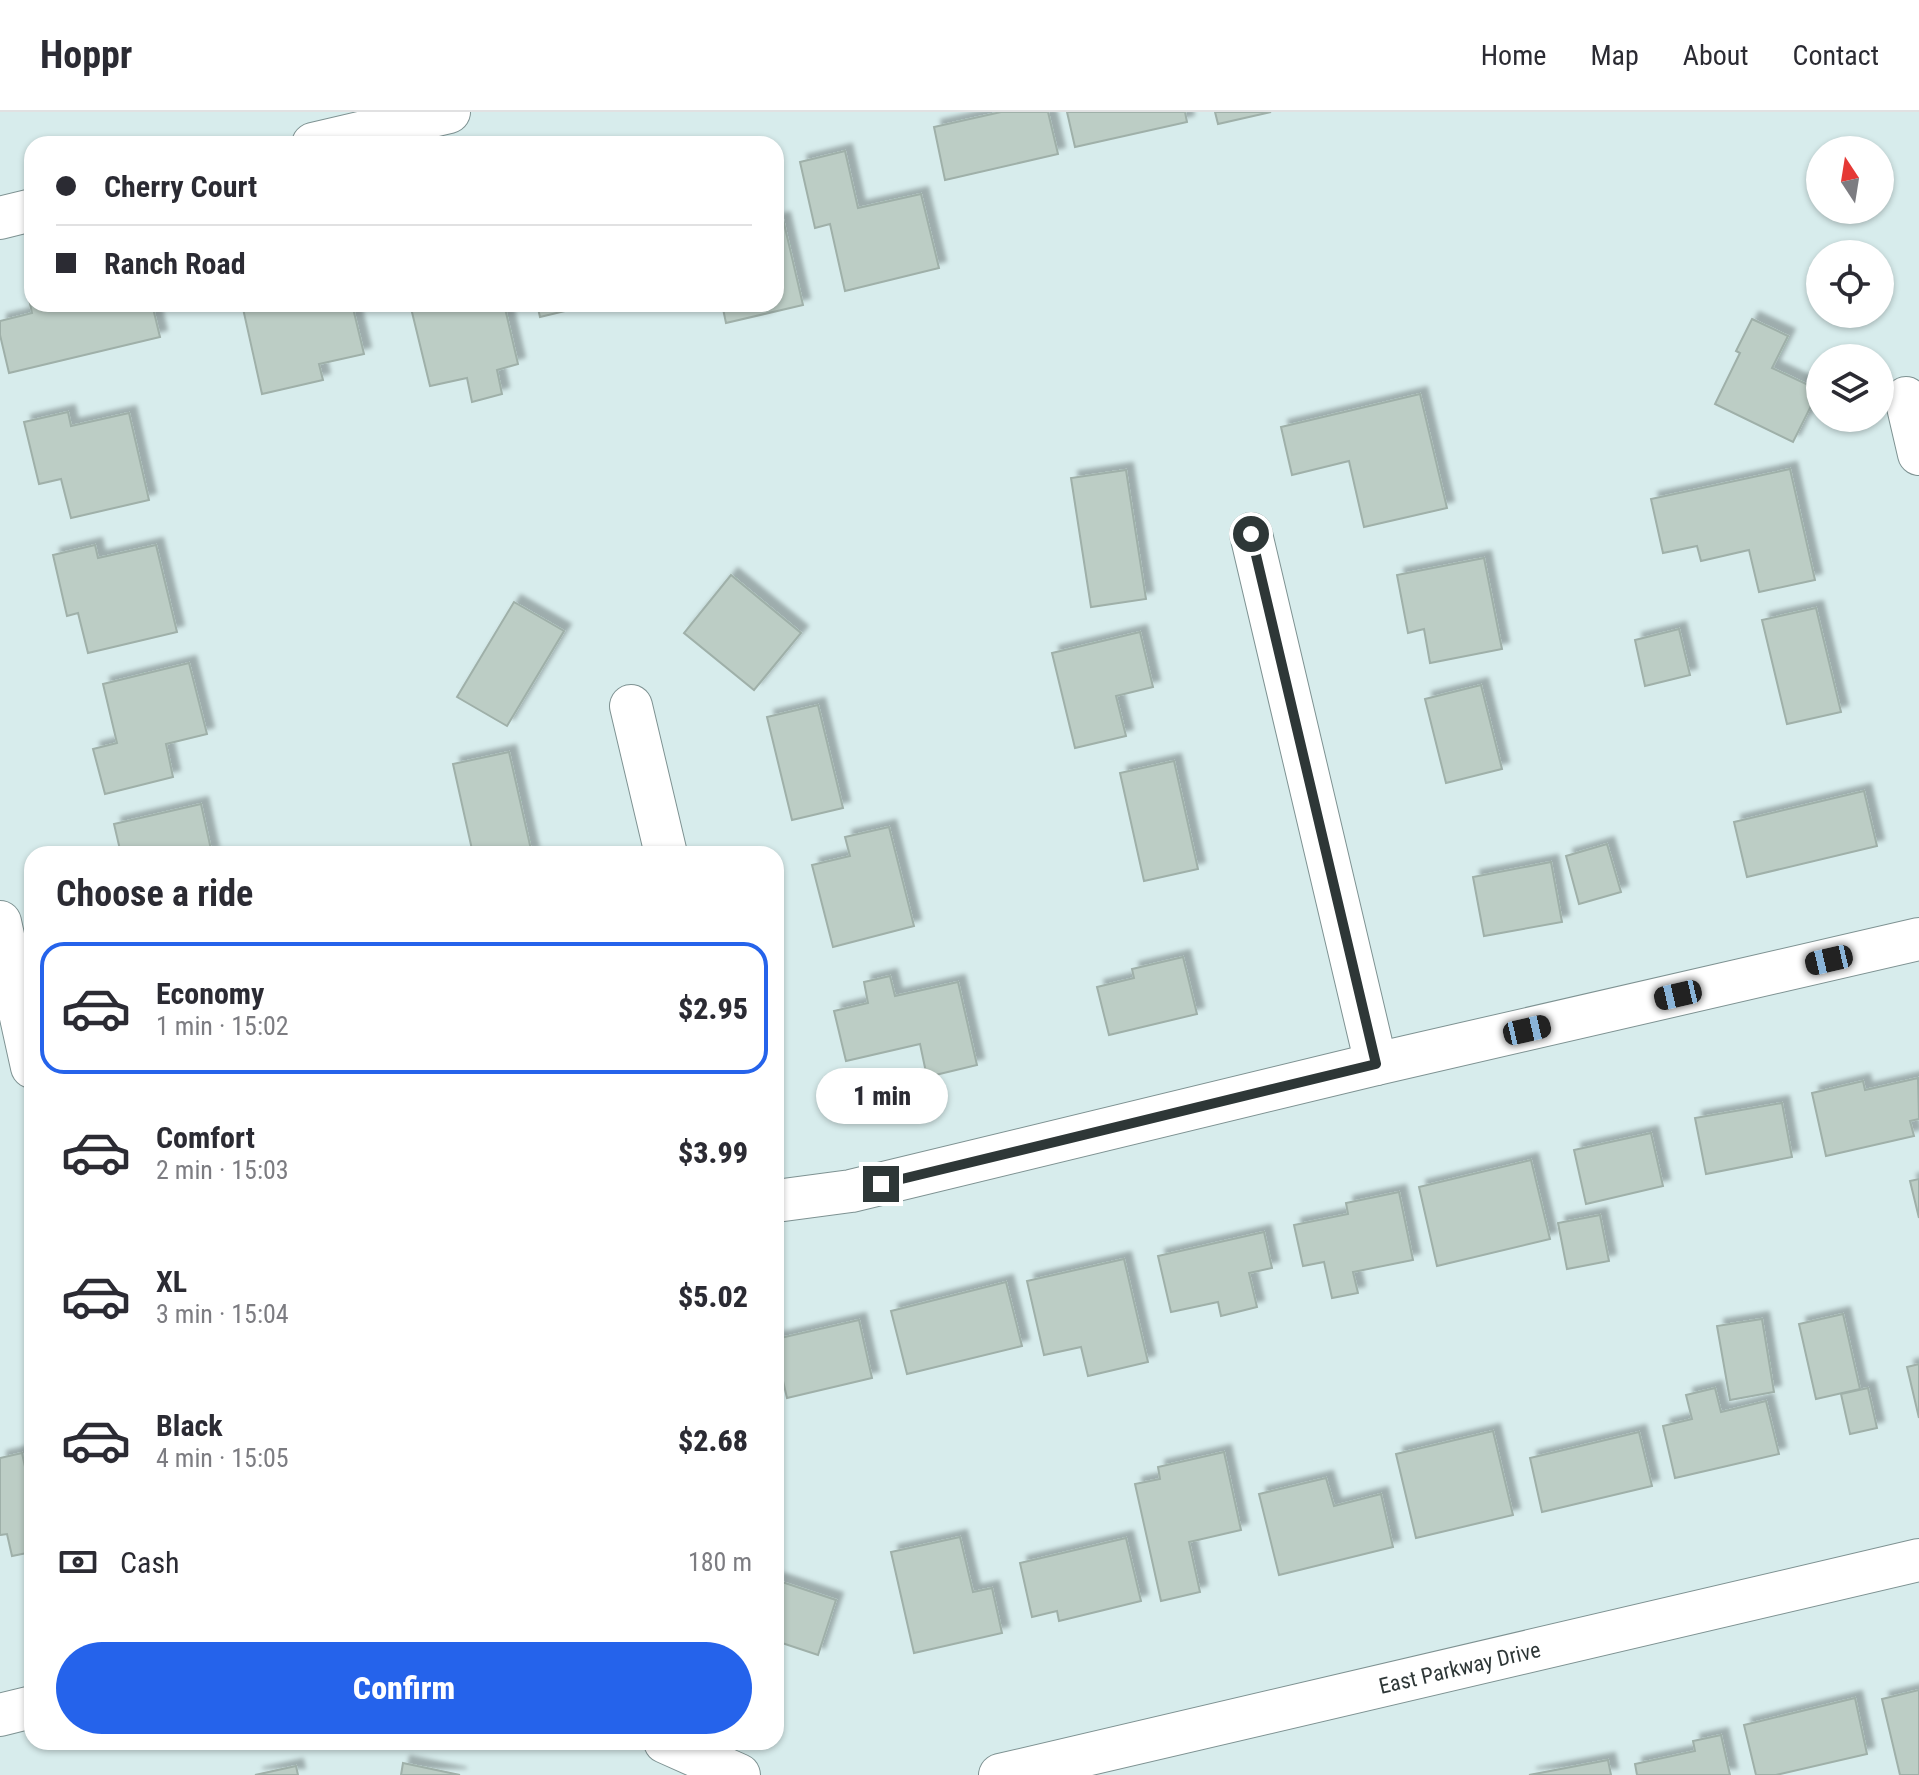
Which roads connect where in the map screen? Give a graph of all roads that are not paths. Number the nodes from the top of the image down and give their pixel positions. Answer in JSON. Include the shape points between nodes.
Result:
{"nodes":[{"id":1,"x":449,"y":112,"type":"edge"},
{"id":2,"x":347,"y":136,"type":"edge"},
{"id":3,"x":24,"y":212,"type":"edge"},
{"id":4,"x":0,"y":218,"type":"edge"},
{"id":5,"x":1906,"y":398,"type":"dead end"},
{"id":6,"x":1919,"y":454,"type":"edge"},
{"id":7,"x":1251,"y":534,"type":"dead end"},
{"id":8,"x":631,"y":706,"type":"dead end"},
{"id":9,"x":664,"y":846,"type":"edge"},
{"id":10,"x":0,"y":922,"type":"edge"},
{"id":11,"x":1919,"y":939,"type":"edge"},
{"id":12,"x":20,"y":1059,"type":"edge"},
{"id":13,"x":1376,"y":1064,"type":"junction"},
{"id":14,"x":784,"y":1200,"type":"edge"},
{"id":15,"x":1919,"y":1560,"type":"edge"},
{"id":16,"x":24,"y":1709,"type":"edge"},
{"id":17,"x":0,"y":1715,"type":"edge"},
{"id":18,"x":683,"y":1750,"type":"edge"},
{"id":19,"x":739,"y":1775,"type":"edge"},
{"id":20,"x":1000,"y":1775,"type":"edge"}],
"edges":[{"from":1,"to":2,"type":"street"},
{"from":3,"to":4,"type":"street"},
{"from":5,"to":6,"type":"street"},
{"from":7,"to":13,"type":"street"},
{"from":8,"to":9,"type":"street"},
{"from":10,"to":12,"type":"street"},
{"from":11,"to":13,"type":"street"},
{"from":13,"to":14,"type":"street","via":[[851,1191]]},
{"from":15,"to":20,"type":"street","name":"East Parkway Drive"},
{"from":16,"to":17,"type":"street"},
{"from":18,"to":19,"type":"street"}]}
